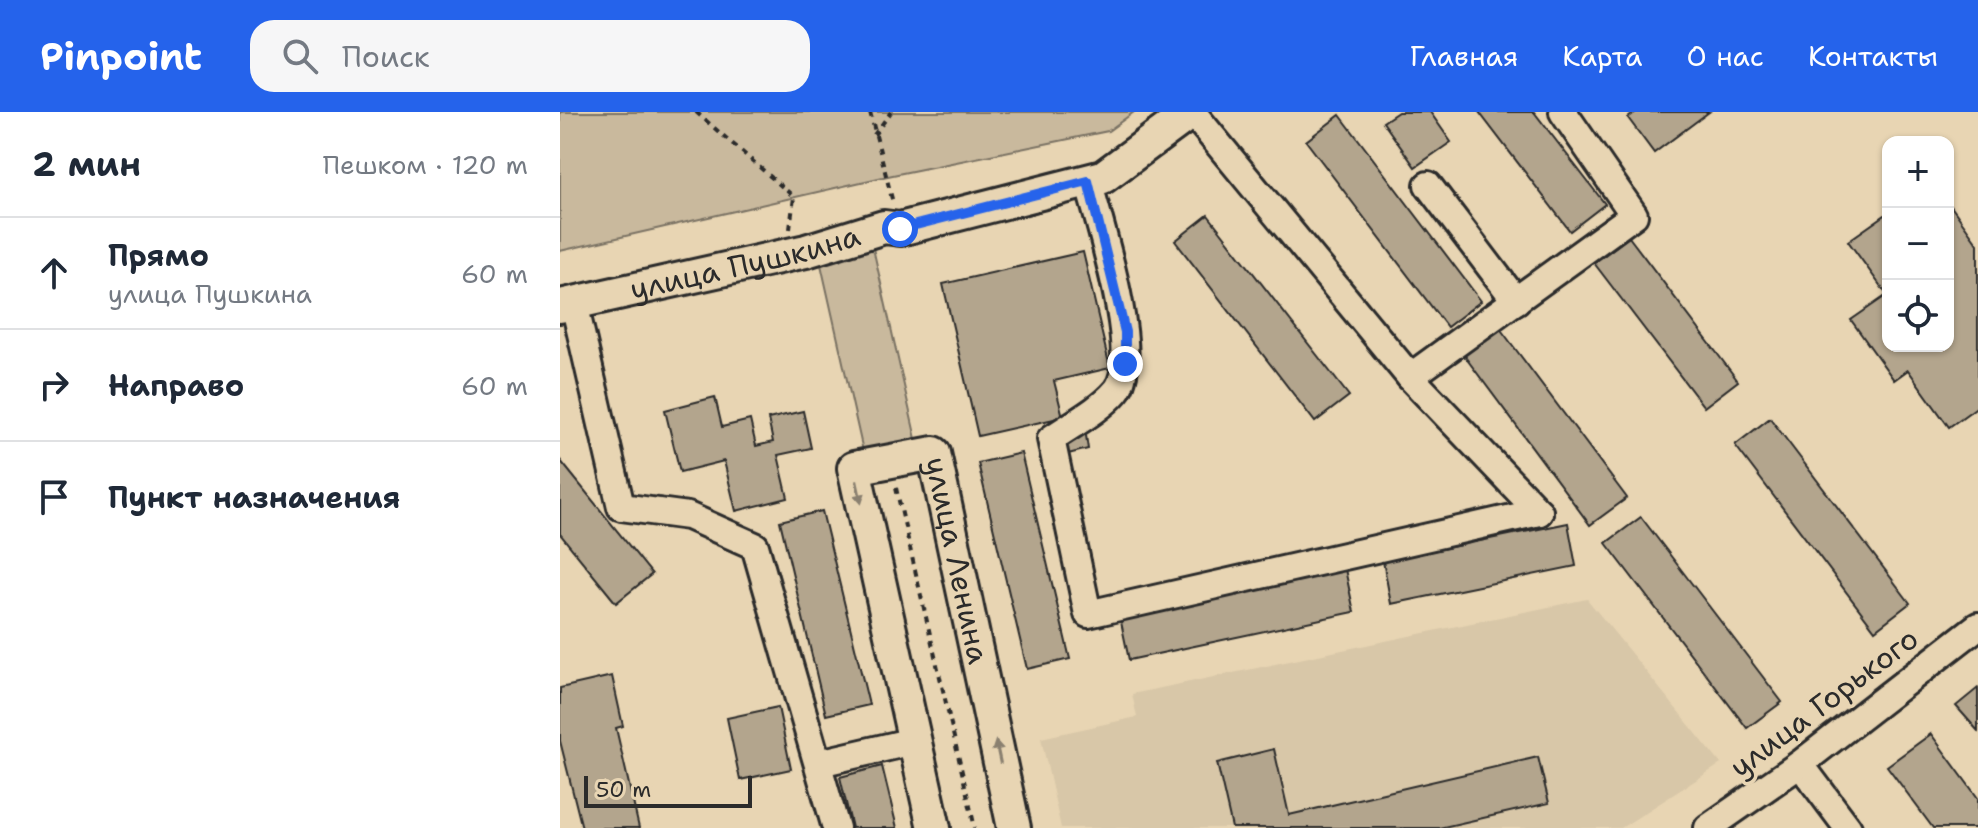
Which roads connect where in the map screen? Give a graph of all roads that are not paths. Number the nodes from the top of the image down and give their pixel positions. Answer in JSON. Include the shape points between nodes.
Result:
{"nodes":[{"id":1,"x":1192,"y":112,"type":"edge"},
{"id":2,"x":1563,"y":112,"type":"edge"},
{"id":3,"x":1088,"y":181,"type":"junction"},
{"id":4,"x":1428,"y":185,"type":"dead end"},
{"id":5,"x":1516,"y":301,"type":"junction"},
{"id":6,"x":567,"y":305,"type":"edge"},
{"id":7,"x":1410,"y":377,"type":"junction"},
{"id":8,"x":1978,"y":626,"type":"edge"},
{"id":9,"x":914,"y":741,"type":"junction"},
{"id":10,"x":819,"y":763,"type":"junction"},
{"id":11,"x":1800,"y":764,"type":"junction"},
{"id":12,"x":1715,"y":826,"type":"edge"},
{"id":13,"x":836,"y":828,"type":"edge"},
{"id":14,"x":934,"y":828,"type":"edge"},
{"id":15,"x":1014,"y":828,"type":"edge"},
{"id":16,"x":1848,"y":828,"type":"edge"}],
"edges":[{"from":1,"to":3,"type":"main road","name":"улица Пушкина","via":[[1103,177]]},
{"from":1,"to":7,"type":"street"},
{"from":2,"to":5,"type":"street","via":[[1634,215]]},
{"from":3,"to":6,"type":"main road","name":"улица Пушкина"},
{"from":3,"to":7,"type":"street","via":[[1125,332],[1125,364],[1117,390],[1051,439],[1088,614],[1539,512]]},
{"from":4,"to":5,"type":"street"},
{"from":5,"to":7,"type":"street"},
{"from":6,"to":10,"type":"street","via":[[621,507],[688,516],[755,546]]},
{"from":8,"to":11,"type":"street","name":"улица Горького"},
{"from":9,"to":10,"type":"street"},
{"from":9,"to":14,"type":"main road","name":"улица Ленина"},
{"from":15,"to":9,"type":"main road","name":"улица Ленина","one_way":true,"via":[[934,453],[854,468]]},
{"from":10,"to":13,"type":"street"},
{"from":11,"to":12,"type":"street","name":"улица Горького"},
{"from":11,"to":16,"type":"street"}]}
